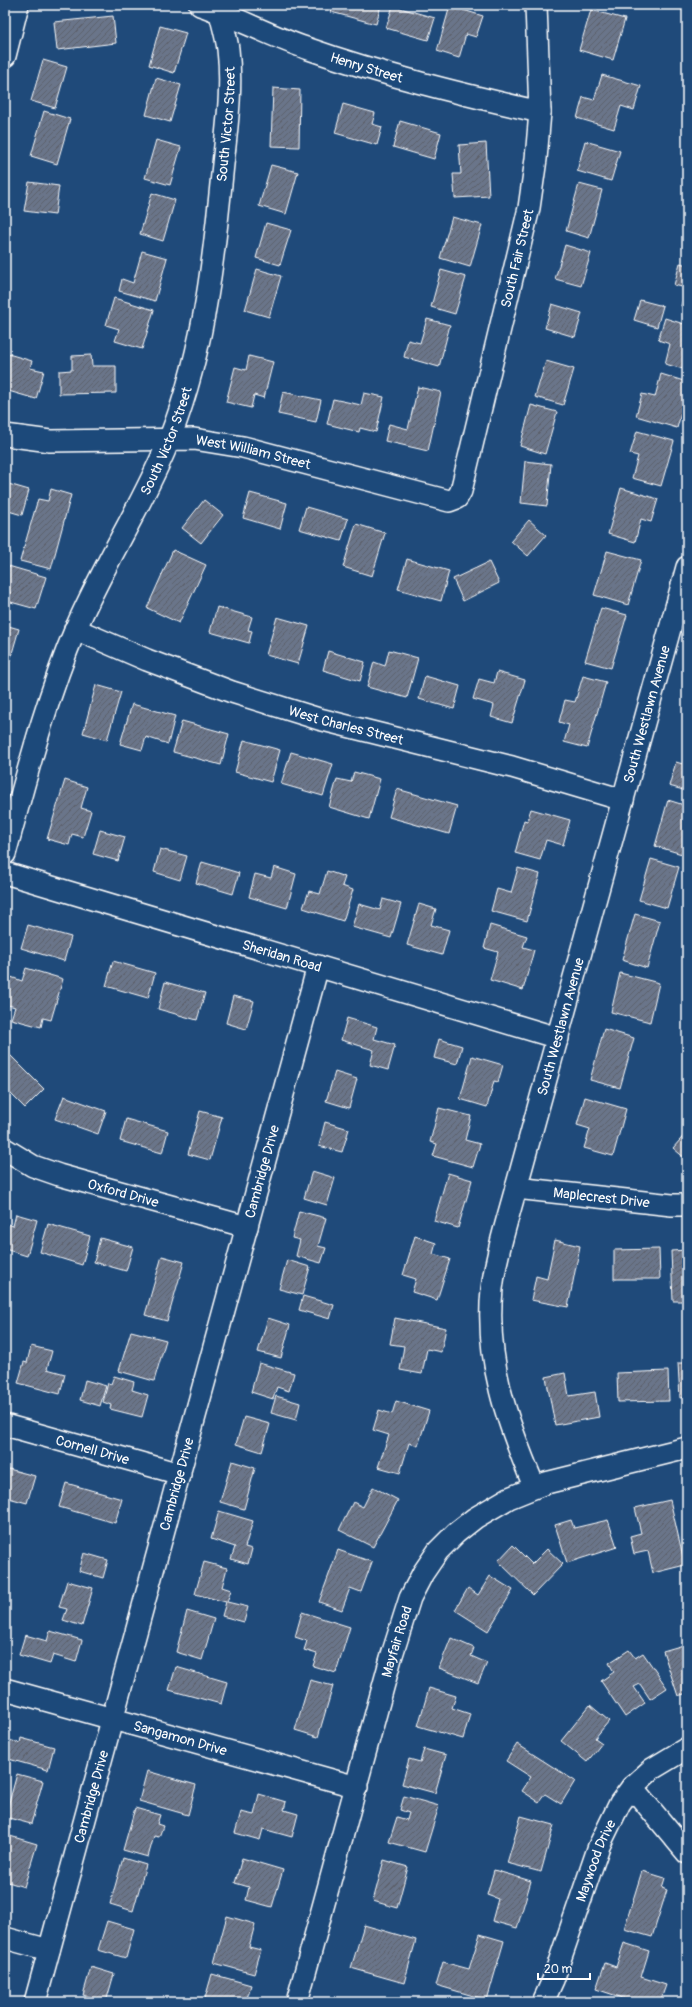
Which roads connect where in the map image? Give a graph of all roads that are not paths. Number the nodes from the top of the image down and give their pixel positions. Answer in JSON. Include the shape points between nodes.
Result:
{"nodes":[{"id":1,"x":18,"y":5,"type":"edge"},
{"id":2,"x":200,"y":5,"type":"edge"},
{"id":3,"x":536,"y":5,"type":"edge"},
{"id":4,"x":219,"y":8,"type":"edge"},
{"id":5,"x":5,"y":56,"type":"edge"},
{"id":6,"x":540,"y":112,"type":"junction"},
{"id":7,"x":5,"y":434,"type":"edge"},
{"id":8,"x":169,"y":439,"type":"junction"},
{"id":9,"x":449,"y":501,"type":"joint"},
{"id":10,"x":687,"y":567,"type":"edge"},
{"id":11,"x":683,"y":599,"type":"edge"},
{"id":12,"x":76,"y":629,"type":"junction"},
{"id":13,"x":623,"y":800,"type":"junction"},
{"id":14,"x":5,"y":854,"type":"edge"},
{"id":15,"x":5,"y":873,"type":"edge"},
{"id":16,"x":318,"y":966,"type":"junction"},
{"id":17,"x":558,"y":1038,"type":"junction"},
{"id":18,"x":5,"y":1149,"type":"edge"},
{"id":19,"x":516,"y":1188,"type":"junction"},
{"id":20,"x":687,"y":1205,"type":"edge"},
{"id":21,"x":246,"y":1227,"type":"junction"},
{"id":22,"x":5,"y":1425,"type":"edge"},
{"id":23,"x":687,"y":1448,"type":"edge"},
{"id":24,"x":180,"y":1474,"type":"junction"},
{"id":25,"x":534,"y":1486,"type":"junction"},
{"id":26,"x":5,"y":1689,"type":"edge"},
{"id":27,"x":112,"y":1718,"type":"junction"},
{"id":28,"x":687,"y":1748,"type":"edge"},
{"id":29,"x":356,"y":1787,"type":"junction"},
{"id":30,"x":632,"y":1787,"type":"junction"},
{"id":31,"x":687,"y":1854,"type":"edge"},
{"id":32,"x":5,"y":1938,"type":"edge"},
{"id":33,"x":49,"y":1950,"type":"junction"},
{"id":34,"x":303,"y":2001,"type":"edge"},
{"id":35,"x":35,"y":2002,"type":"edge"},
{"id":36,"x":543,"y":2002,"type":"edge"}],
"edges":[{"from":1,"to":5,"type":"street"},
{"from":2,"to":4,"type":"street","name":"Henry Street"},
{"from":3,"to":6,"type":"street","name":"South Fair Street"},
{"from":4,"to":6,"type":"street","name":"Henry Street","via":[[305,48],[369,69]]},
{"from":4,"to":8,"type":"street","name":"South Victor Street","via":[[228,48],[229,82],[217,234],[196,356]]},
{"from":6,"to":9,"type":"street","name":"South Fair Street","via":[[529,208],[513,280],[461,491],[457,498]]},
{"from":7,"to":8,"type":"street","name":"West William Street","via":[[50,441]]},
{"from":8,"to":9,"type":"street","name":"West William Street","via":[[194,439],[244,447]]},
{"from":8,"to":12,"type":"street","name":"South Victor Street"},
{"from":10,"to":11,"type":"street","name":"South Westlawn Avenue"},
{"from":11,"to":13,"type":"street","name":"South Westlawn Avenue"},
{"from":12,"to":13,"type":"street","name":"West Charles Street","via":[[147,660],[239,694],[319,719],[512,767]]},
{"from":12,"to":14,"type":"street","name":"South Victor Street","via":[[49,698]]},
{"from":13,"to":17,"type":"street","name":"South Westlawn Avenue"},
{"from":15,"to":16,"type":"street","name":"Sheridan Road"},
{"from":16,"to":17,"type":"street","name":"Sheridan Road"},
{"from":16,"to":21,"type":"street","name":"Cambridge Drive"},
{"from":17,"to":19,"type":"street","name":"South Westlawn Avenue"},
{"from":18,"to":21,"type":"street","name":"Oxford Drive","via":[[33,1166],[59,1176]]},
{"from":19,"to":20,"type":"street","name":"Maplecrest Drive"},
{"from":19,"to":25,"type":"street","name":"South Westlawn Avenue","via":[[498,1254],[492,1289],[492,1334],[494,1364],[501,1399]]},
{"from":21,"to":24,"type":"street","name":"Cambridge Drive"},
{"from":22,"to":24,"type":"street","name":"Cornell Drive"},
{"from":23,"to":25,"type":"street","name":"Mayfair Road"},
{"from":24,"to":27,"type":"street","name":"Cambridge Drive"},
{"from":25,"to":29,"type":"street","name":"Mayfair Road","via":[[475,1518],[438,1551],[423,1573],[410,1598],[391,1658]]},
{"from":26,"to":27,"type":"street","name":"Sangamon Drive"},
{"from":27,"to":29,"type":"street","name":"Sangamon Drive"},
{"from":27,"to":33,"type":"street","name":"Cambridge Drive"},
{"from":28,"to":30,"type":"street","name":"Maywood Drive","via":[[652,1769]]},
{"from":29,"to":34,"type":"street","name":"Mayfair Road"},
{"from":30,"to":31,"type":"street"},
{"from":30,"to":36,"type":"street","name":"Maywood Drive","via":[[620,1803],[599,1846]]},
{"from":32,"to":33,"type":"street"},
{"from":33,"to":35,"type":"street","name":"Cambridge Drive"}]}
